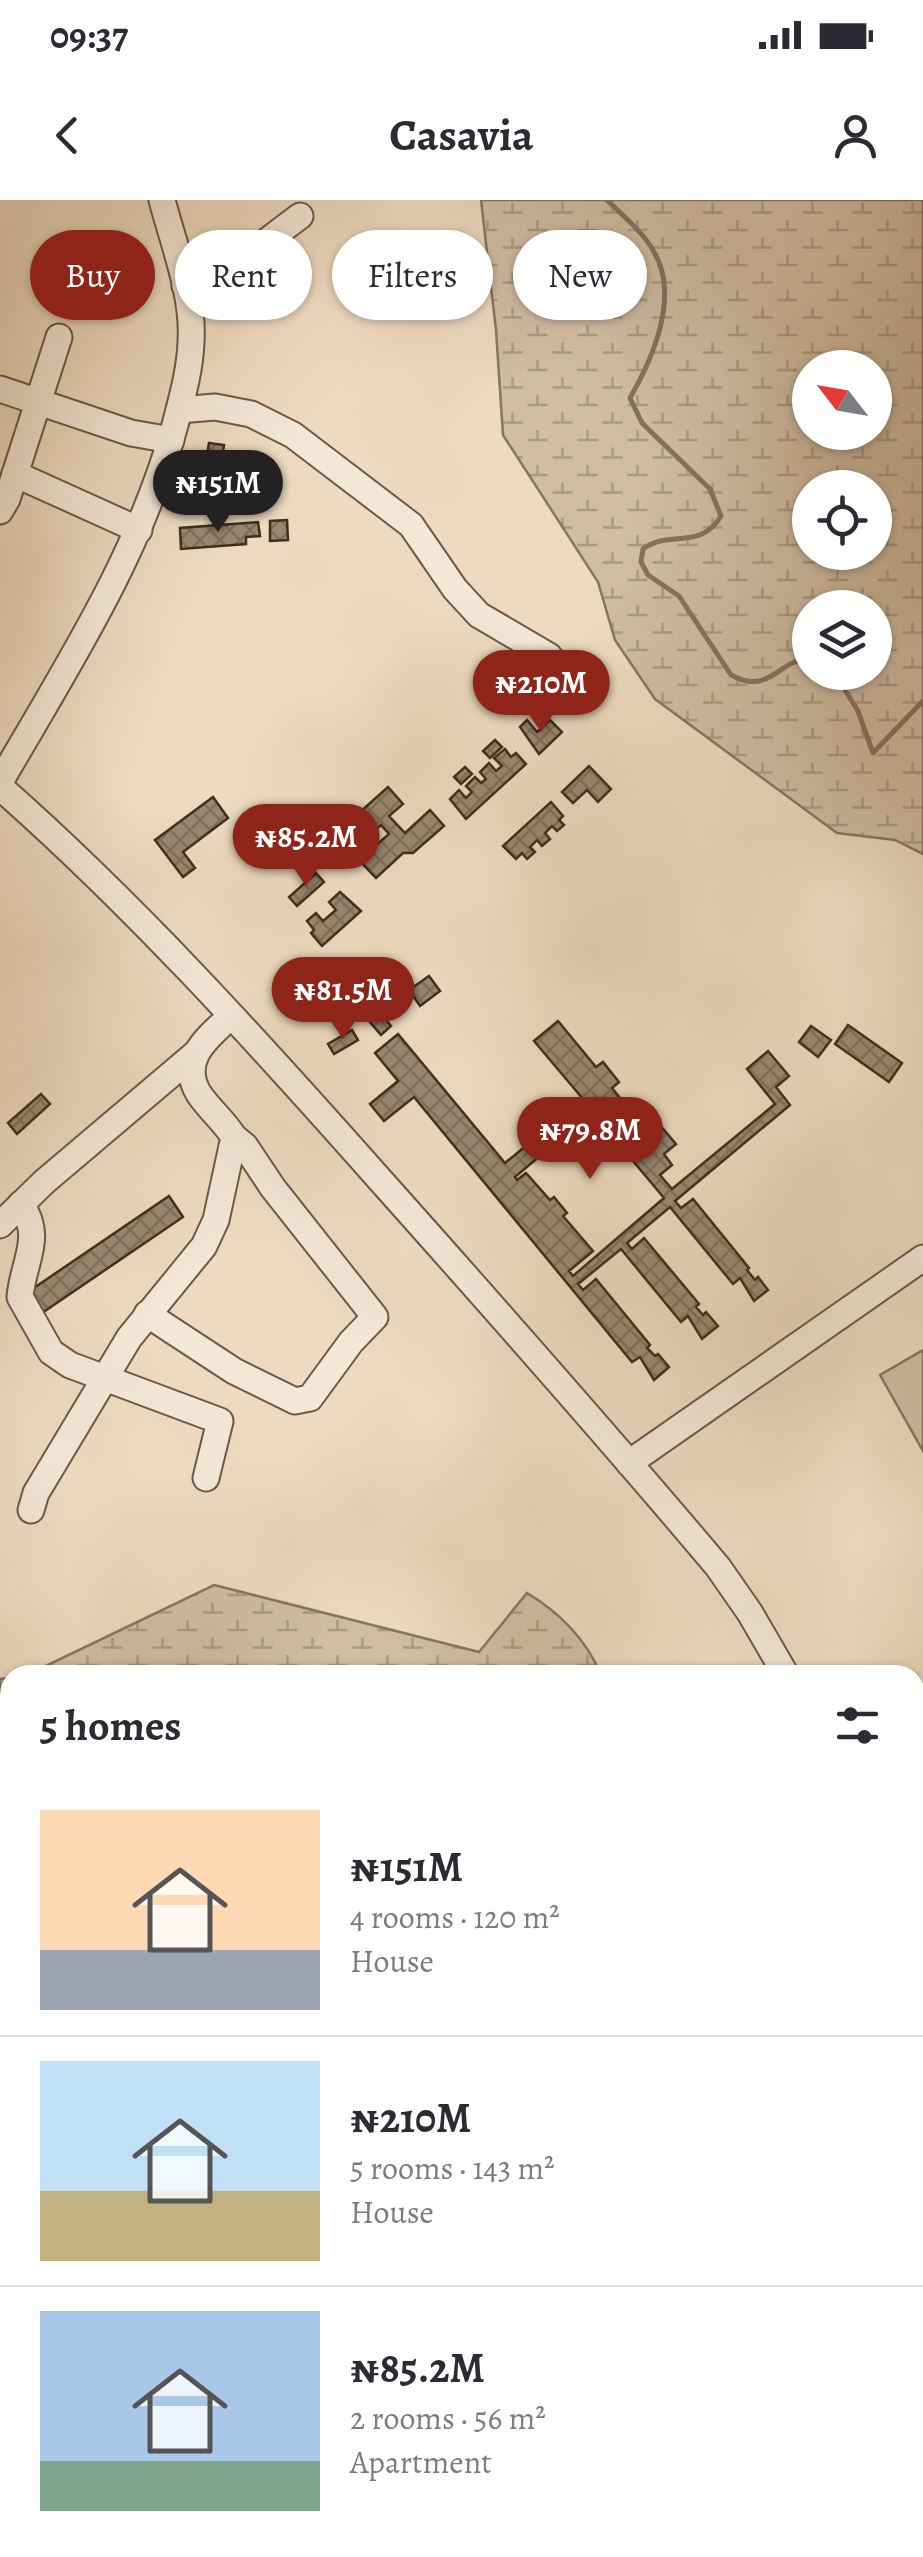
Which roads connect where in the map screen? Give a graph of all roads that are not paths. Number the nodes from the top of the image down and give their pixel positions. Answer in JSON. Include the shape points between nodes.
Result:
{"nodes":[{"id":1,"x":162,"y":200,"type":"edge"},
{"id":2,"x":300,"y":216,"type":"dead end"},
{"id":3,"x":282,"y":230,"type":"edge"},
{"id":4,"x":175,"y":249,"type":"edge"},
{"id":5,"x":189,"y":320,"type":"edge"},
{"id":6,"x":59,"y":336,"type":"dead end"},
{"id":7,"x":0,"y":389,"type":"edge"},
{"id":8,"x":38,"y":400,"type":"junction"},
{"id":9,"x":179,"y":410,"type":"junction"},
{"id":10,"x":171,"y":440,"type":"junction"},
{"id":11,"x":15,"y":474,"type":"junction"},
{"id":12,"x":0,"y":511,"type":"edge"},
{"id":13,"x":139,"y":530,"type":"junction"},
{"id":14,"x":549,"y":656,"type":"dead end"},
{"id":15,"x":0,"y":785,"type":"edge"},
{"id":16,"x":231,"y":1016,"type":"junction"},
{"id":17,"x":195,"y":1054,"type":"junction"},
{"id":18,"x":234,"y":1137,"type":"junction"},
{"id":19,"x":21,"y":1204,"type":"junction"},
{"id":20,"x":0,"y":1225,"type":"edge"},
{"id":21,"x":923,"y":1258,"type":"edge"},
{"id":22,"x":147,"y":1314,"type":"junction"},
{"id":23,"x":106,"y":1378,"type":"junction"},
{"id":24,"x":629,"y":1463,"type":"junction"},
{"id":25,"x":206,"y":1478,"type":"dead end"},
{"id":26,"x":32,"y":1510,"type":"dead end"},
{"id":27,"x":780,"y":1665,"type":"edge"}],
"edges":[{"from":1,"to":4,"type":"street"},
{"from":2,"to":3,"type":"street"},
{"from":5,"to":9,"type":"street","via":[[192,341]]},
{"from":6,"to":8,"type":"street"},
{"from":7,"to":8,"type":"street"},
{"from":8,"to":10,"type":"street"},
{"from":8,"to":11,"type":"street"},
{"from":9,"to":10,"type":"street"},
{"from":9,"to":14,"type":"street","via":[[216,407],[252,414],[293,435],[412,525],[479,616]]},
{"from":10,"to":13,"type":"street"},
{"from":11,"to":12,"type":"street"},
{"from":11,"to":13,"type":"street"},
{"from":13,"to":15,"type":"street"},
{"from":15,"to":16,"type":"street"},
{"from":16,"to":17,"type":"street"},
{"from":16,"to":24,"type":"street"},
{"from":17,"to":18,"type":"street","via":[[191,1074],[199,1094]]},
{"from":17,"to":19,"type":"street"},
{"from":18,"to":22,"type":"street","via":[[204,1246]]},
{"from":18,"to":22,"type":"street","via":[[375,1317],[310,1398],[296,1401]]},
{"from":19,"to":20,"type":"street"},
{"from":19,"to":23,"type":"street","via":[[32,1220],[32,1246],[20,1297],[52,1352]]},
{"from":21,"to":24,"type":"street"},
{"from":22,"to":23,"type":"street"},
{"from":23,"to":25,"type":"street","via":[[220,1421]]},
{"from":23,"to":26,"type":"street"},
{"from":24,"to":27,"type":"street","via":[[718,1567]]}]}
